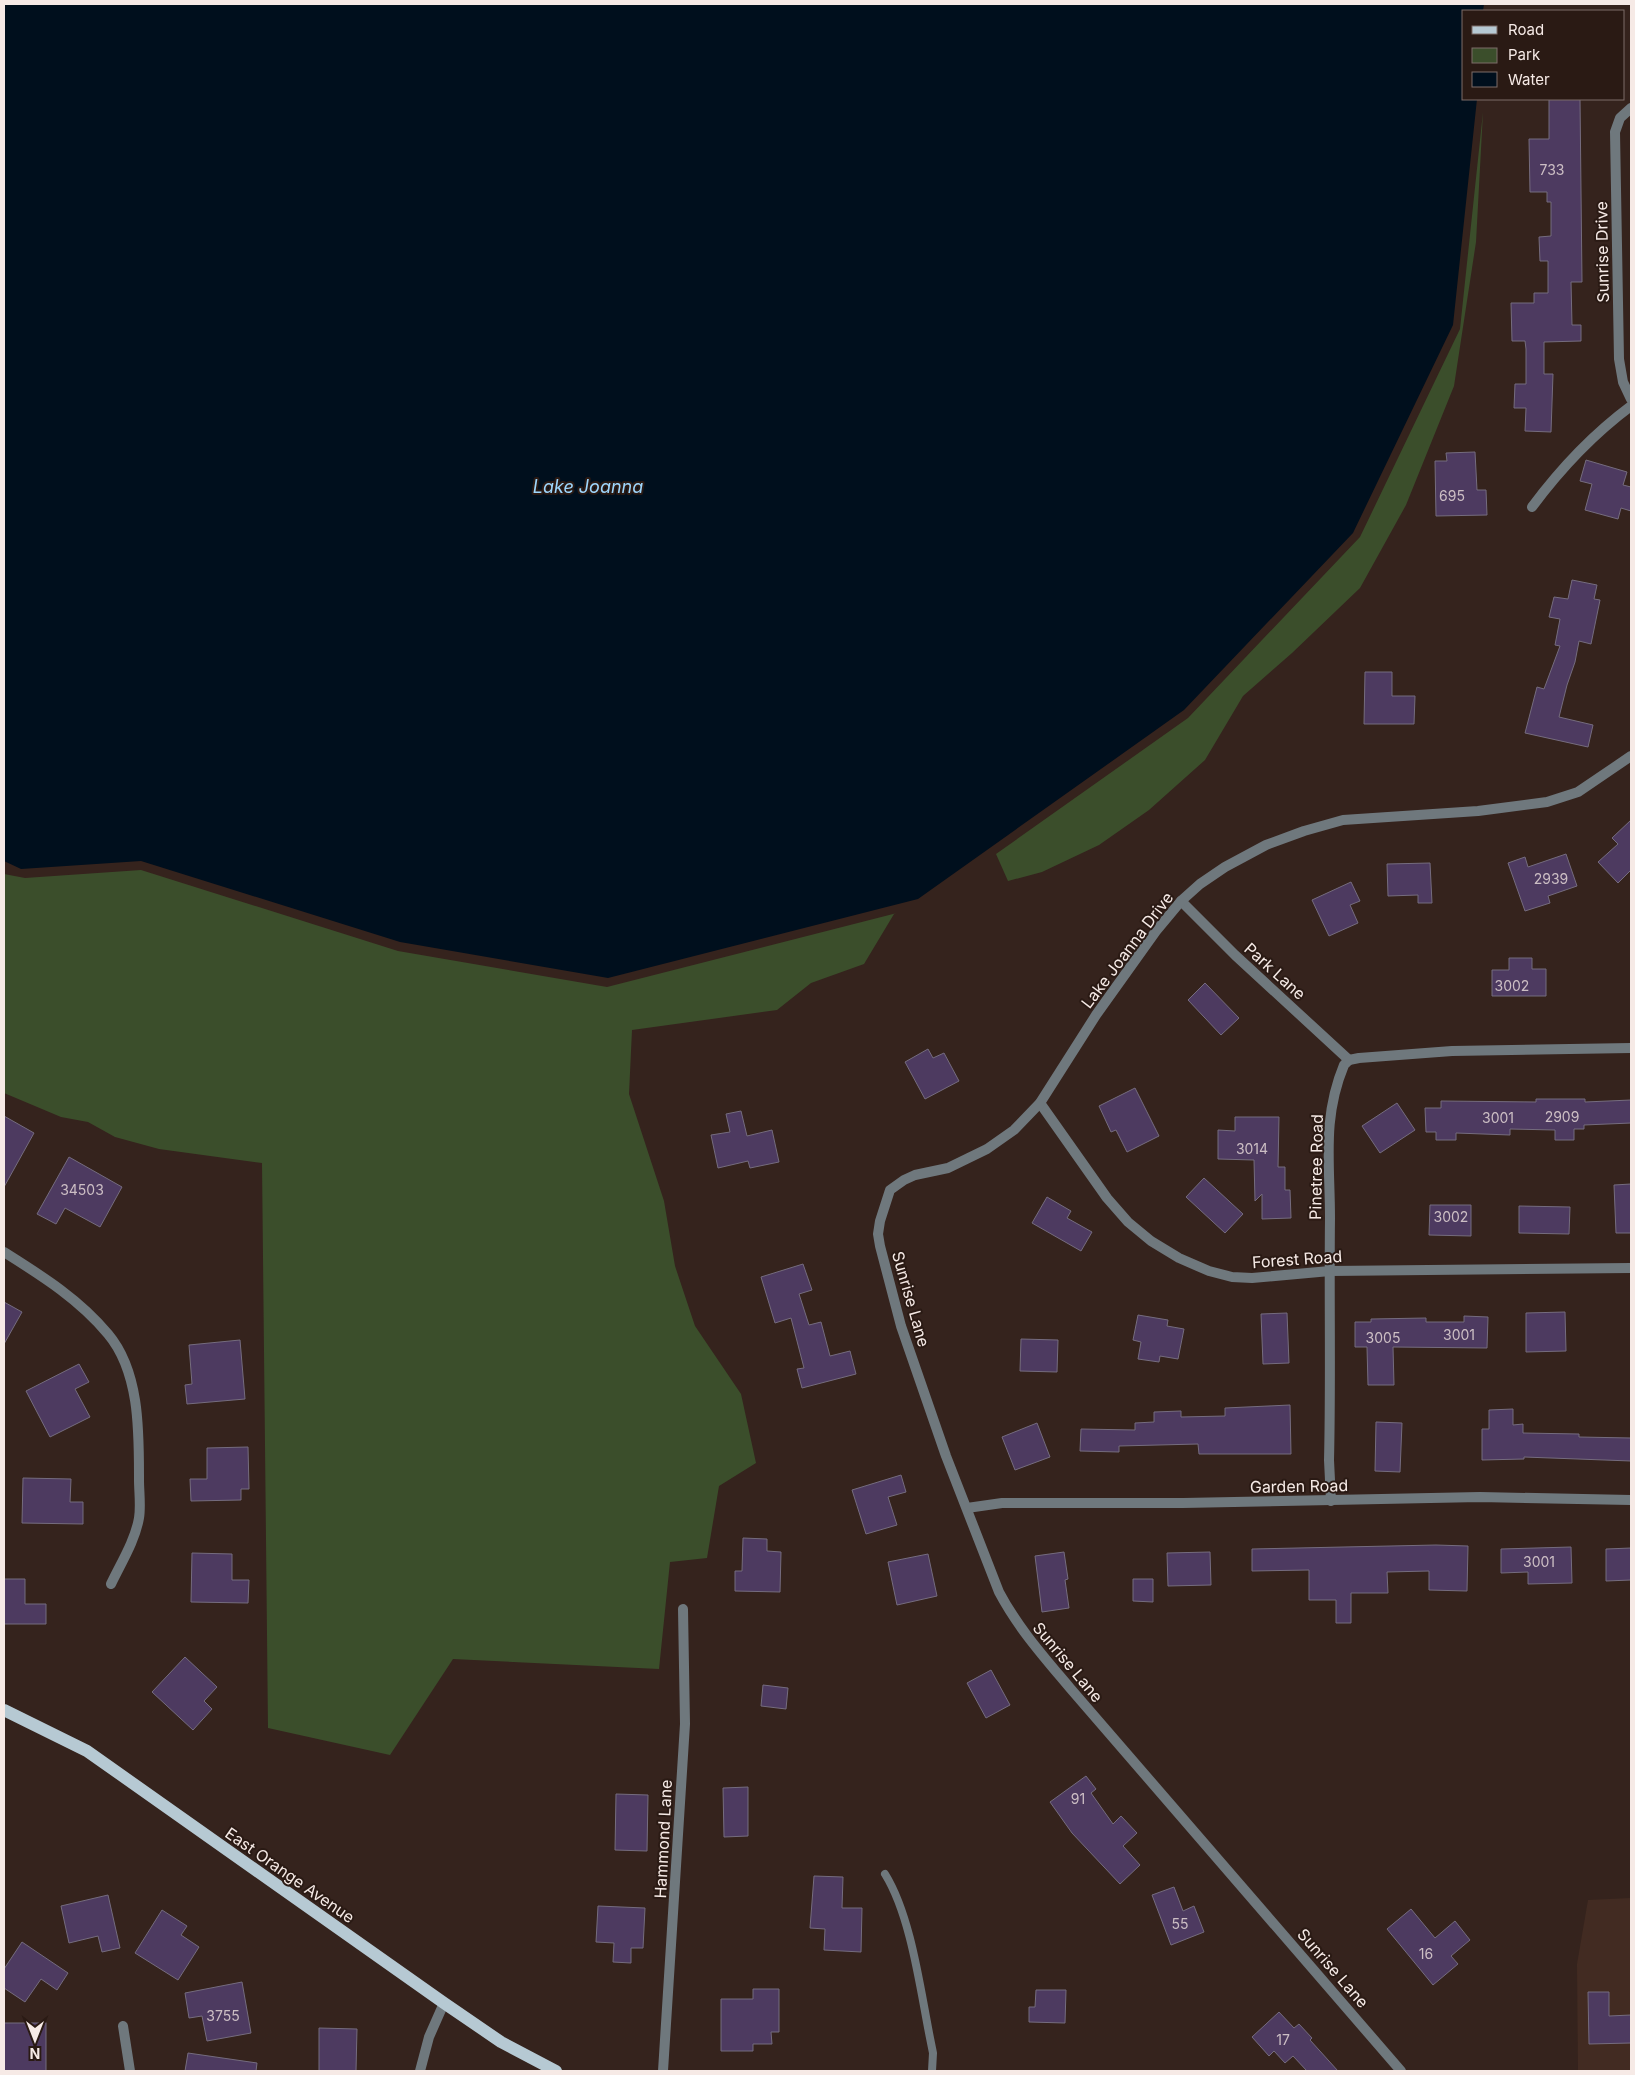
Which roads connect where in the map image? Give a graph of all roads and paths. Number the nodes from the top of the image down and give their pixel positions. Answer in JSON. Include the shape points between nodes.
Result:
{"nodes":[{"id":1,"x":1631,"y":108,"type":"edge"},
{"id":2,"x":1631,"y":399,"type":"edge"},
{"id":3,"x":1631,"y":406,"type":"edge"},
{"id":4,"x":1532,"y":507,"type":"dead end"},
{"id":5,"x":1631,"y":756,"type":"edge"},
{"id":6,"x":1181,"y":902,"type":"junction"},
{"id":7,"x":1631,"y":1048,"type":"edge"},
{"id":8,"x":1349,"y":1060,"type":"junction"},
{"id":9,"x":1040,"y":1102,"type":"junction"},
{"id":10,"x":894,"y":1187,"type":"joint"},
{"id":11,"x":4,"y":1252,"type":"edge"},
{"id":12,"x":1631,"y":1268,"type":"edge"},
{"id":13,"x":1330,"y":1271,"type":"junction"},
{"id":14,"x":1631,"y":1500,"type":"edge"},
{"id":15,"x":1331,"y":1501,"type":"junction"},
{"id":16,"x":966,"y":1508,"type":"junction"},
{"id":17,"x":111,"y":1584,"type":"dead end"},
{"id":18,"x":683,"y":1609,"type":"dead end"},
{"id":19,"x":4,"y":1710,"type":"edge"},
{"id":20,"x":885,"y":1874,"type":"dead end"},
{"id":21,"x":444,"y":2003,"type":"junction"},
{"id":22,"x":123,"y":2026,"type":"dead end"},
{"id":23,"x":130,"y":2071,"type":"edge"},
{"id":24,"x":420,"y":2071,"type":"edge"},
{"id":25,"x":556,"y":2071,"type":"edge"},
{"id":26,"x":663,"y":2071,"type":"edge"},
{"id":27,"x":932,"y":2071,"type":"edge"},
{"id":28,"x":1401,"y":2071,"type":"edge"}],
"edges":[{"from":1,"to":2,"type":"street","name":"Sunrise Drive","via":[[1620,118],[1615,132],[1619,359],[1623,382]]},
{"from":3,"to":4,"type":"street","via":[[1587,442]]},
{"from":5,"to":6,"type":"street","name":"Lake Joanna Drive","via":[[1578,792],[1547,802],[1478,811],[1343,820],[1304,831],[1266,845],[1225,867]]},
{"from":6,"to":8,"type":"street","name":"Park Lane"},
{"from":6,"to":9,"type":"street","name":"Lake Joanna Drive","via":[[1156,931],[1096,1015]]},
{"from":7,"to":8,"type":"street","via":[[1452,1051]]},
{"from":8,"to":13,"type":"street","name":"Pinetree Road","via":[[1338,1079],[1328,1137]]},
{"from":9,"to":10,"type":"street","name":"Lake Joanna Drive","via":[[1014,1130],[987,1149],[948,1168],[915,1175]]},
{"from":9,"to":13,"type":"street","name":"Forest Road","via":[[1107,1198],[1151,1242],[1209,1271],[1232,1277]]},
{"from":10,"to":16,"type":"street","name":"Sunrise Lane","via":[[887,1196],[880,1221],[880,1246],[901,1326]]},
{"from":11,"to":17,"type":"street","via":[[56,1285],[86,1310],[109,1335],[130,1377],[137,1412],[139,1517],[133,1538]]},
{"from":12,"to":13,"type":"street","name":"Forest Road"},
{"from":13,"to":15,"type":"street","name":"Pinetree Road","via":[[1328,1460]]},
{"from":14,"to":15,"type":"street","name":"Garden Road","via":[[1480,1497]]},
{"from":15,"to":16,"type":"street","name":"Garden Road","via":[[1002,1503]]},
{"from":16,"to":28,"type":"street","name":"Sunrise Lane","via":[[999,1592],[1025,1635]]},
{"from":18,"to":26,"type":"street","name":"Hammond Lane","via":[[685,1724]]},
{"from":19,"to":21,"type":"main road","name":"East Orange Avenue","via":[[87,1751]]},
{"from":20,"to":27,"type":"lane","via":[[904,1920],[933,2053]]},
{"from":21,"to":24,"type":"street","via":[[429,2037]]},
{"from":21,"to":25,"type":"main road","name":"East Orange Avenue","via":[[502,2042]]},
{"from":22,"to":23,"type":"street"}]}
